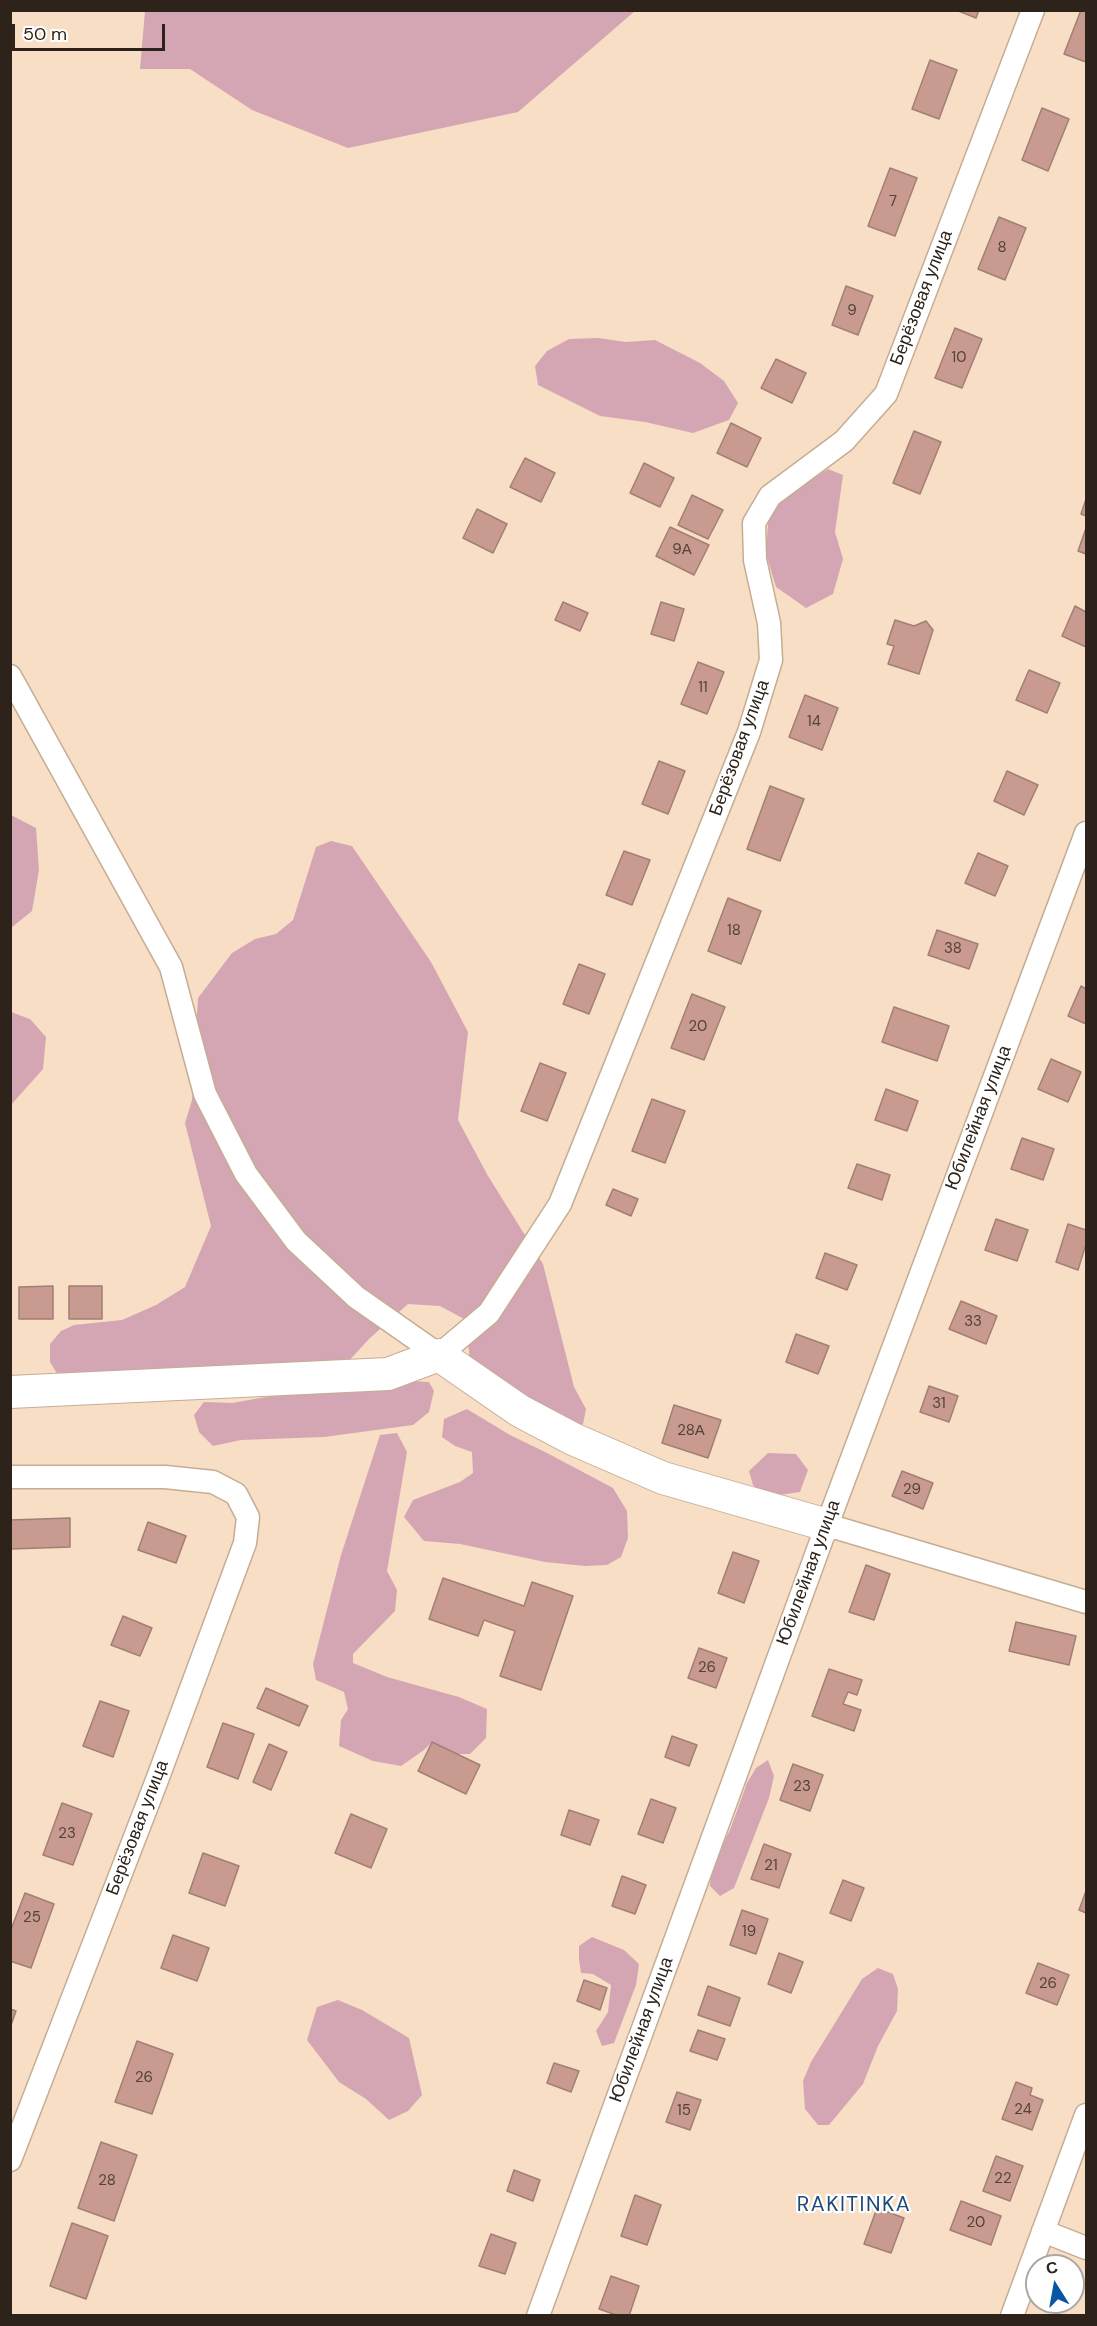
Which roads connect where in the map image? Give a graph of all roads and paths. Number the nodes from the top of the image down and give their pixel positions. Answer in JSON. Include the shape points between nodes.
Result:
{"nodes":[{"id":1,"x":1033,"y":10,"type":"edge"},
{"id":2,"x":10,"y":676,"type":"edge"},
{"id":3,"x":1086,"y":833,"type":"edge"},
{"id":4,"x":440,"y":1355,"type":"junction"},
{"id":5,"x":10,"y":1392,"type":"edge"},
{"id":6,"x":10,"y":1477,"type":"edge"},
{"id":7,"x":827,"y":1525,"type":"junction"},
{"id":8,"x":1086,"y":1602,"type":"edge"},
{"id":9,"x":1086,"y":2115,"type":"edge"},
{"id":10,"x":10,"y":2160,"type":"edge"},
{"id":11,"x":1043,"y":2231,"type":"junction"},
{"id":12,"x":1086,"y":2248,"type":"edge"},
{"id":13,"x":538,"y":2316,"type":"edge"},
{"id":14,"x":1012,"y":2316,"type":"edge"}],
"edges":[{"from":1,"to":4,"type":"street","name":"Берёзовая улица","via":[[886,394],[844,441],[770,496],[754,523],[754,560],[769,623],[771,660],[749,732],[560,1204],[489,1313]]},
{"from":2,"to":4,"type":"street","via":[[171,967],[204,1094],[246,1173],[296,1241],[356,1297]]},
{"from":3,"to":7,"type":"street","name":"Юбилейная улица"},
{"from":4,"to":5,"type":"street","via":[[388,1374]]},
{"from":4,"to":7,"type":"street","via":[[520,1411],[573,1440],[663,1478]]},
{"from":6,"to":10,"type":"street","name":"Берёзовая улица","via":[[165,1477],[213,1482],[236,1494],[248,1517],[245,1543]]},
{"from":7,"to":8,"type":"street"},
{"from":7,"to":13,"type":"street","name":"Юбилейная улица"},
{"from":9,"to":11,"type":"street"},
{"from":11,"to":12,"type":"street"},
{"from":11,"to":14,"type":"street"}]}
